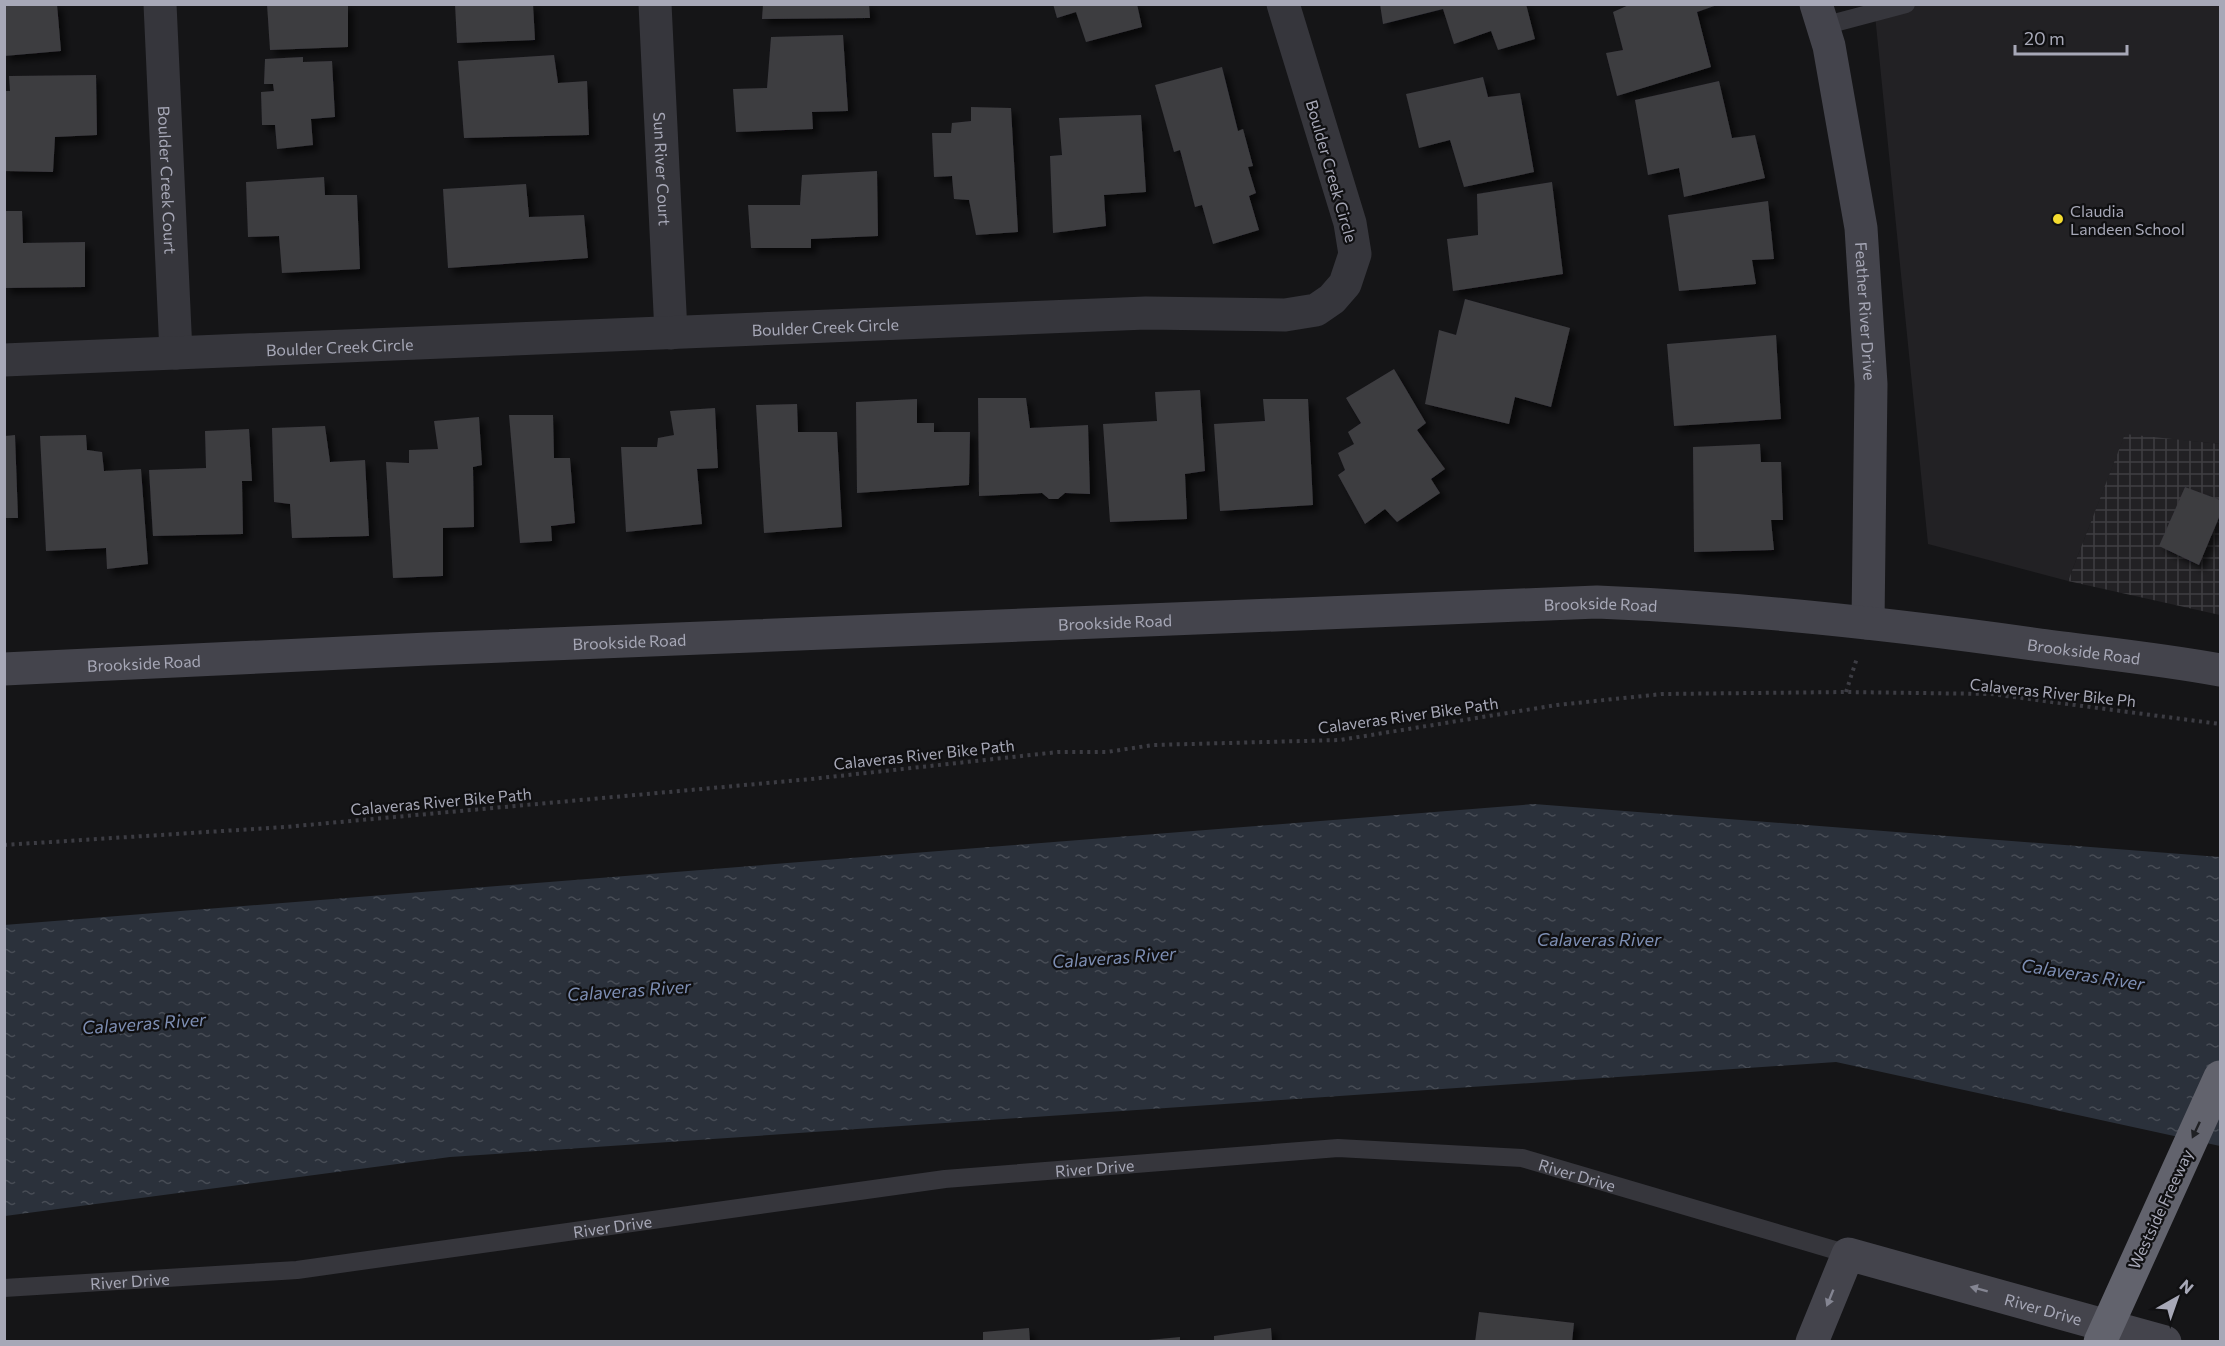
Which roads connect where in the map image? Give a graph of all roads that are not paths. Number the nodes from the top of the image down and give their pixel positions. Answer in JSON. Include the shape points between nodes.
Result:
{"nodes":[{"id":1,"x":160,"y":4,"type":"edge"},
{"id":2,"x":656,"y":4,"type":"edge"},
{"id":3,"x":1283,"y":4,"type":"edge"},
{"id":4,"x":1906,"y":4,"type":"edge"},
{"id":5,"x":1819,"y":15,"type":"edge"},
{"id":6,"x":671,"y":333,"type":"junction"},
{"id":7,"x":176,"y":353,"type":"junction"},
{"id":8,"x":4,"y":360,"type":"edge"},
{"id":9,"x":1868,"y":623,"type":"junction"},
{"id":10,"x":4,"y":669,"type":"edge"},
{"id":11,"x":2220,"y":670,"type":"edge"},
{"id":12,"x":2220,"y":1077,"type":"edge"},
{"id":13,"x":1848,"y":1254,"type":"junction"},
{"id":14,"x":4,"y":1288,"type":"edge"},
{"id":15,"x":1812,"y":1341,"type":"edge"},
{"id":16,"x":2100,"y":1341,"type":"edge"},
{"id":17,"x":2165,"y":1341,"type":"edge"}],
"edges":[{"from":1,"to":7,"type":"street","name":"Boulder Creek Court"},
{"from":2,"to":6,"type":"street","name":"Sun River Court"},
{"from":3,"to":6,"type":"street","name":"Boulder Creek Circle","via":[[1350,223],[1355,254],[1345,284],[1316,310],[1285,315],[1146,313]]},
{"from":4,"to":5,"type":"lane"},
{"from":5,"to":9,"type":"street","name":"Feather River Drive","via":[[1829,46],[1861,228],[1871,384]]},
{"from":6,"to":7,"type":"street","name":"Boulder Creek Circle"},
{"from":7,"to":8,"type":"street","name":"Boulder Creek Circle"},
{"from":9,"to":10,"type":"street","name":"Brookside Road","via":[[1692,606],[1597,602]]},
{"from":9,"to":11,"type":"street","name":"Brookside Road"},
{"from":12,"to":16,"type":"highway","name":"Westside Freeway","one_way":true,"bridge":true},
{"from":13,"to":14,"type":"lane","name":"River Drive","via":[[1522,1158],[1338,1148],[945,1179],[297,1270]]},
{"from":13,"to":15,"type":"street","one_way":true},
{"from":17,"to":13,"type":"street","name":"River Drive","one_way":true}]}
